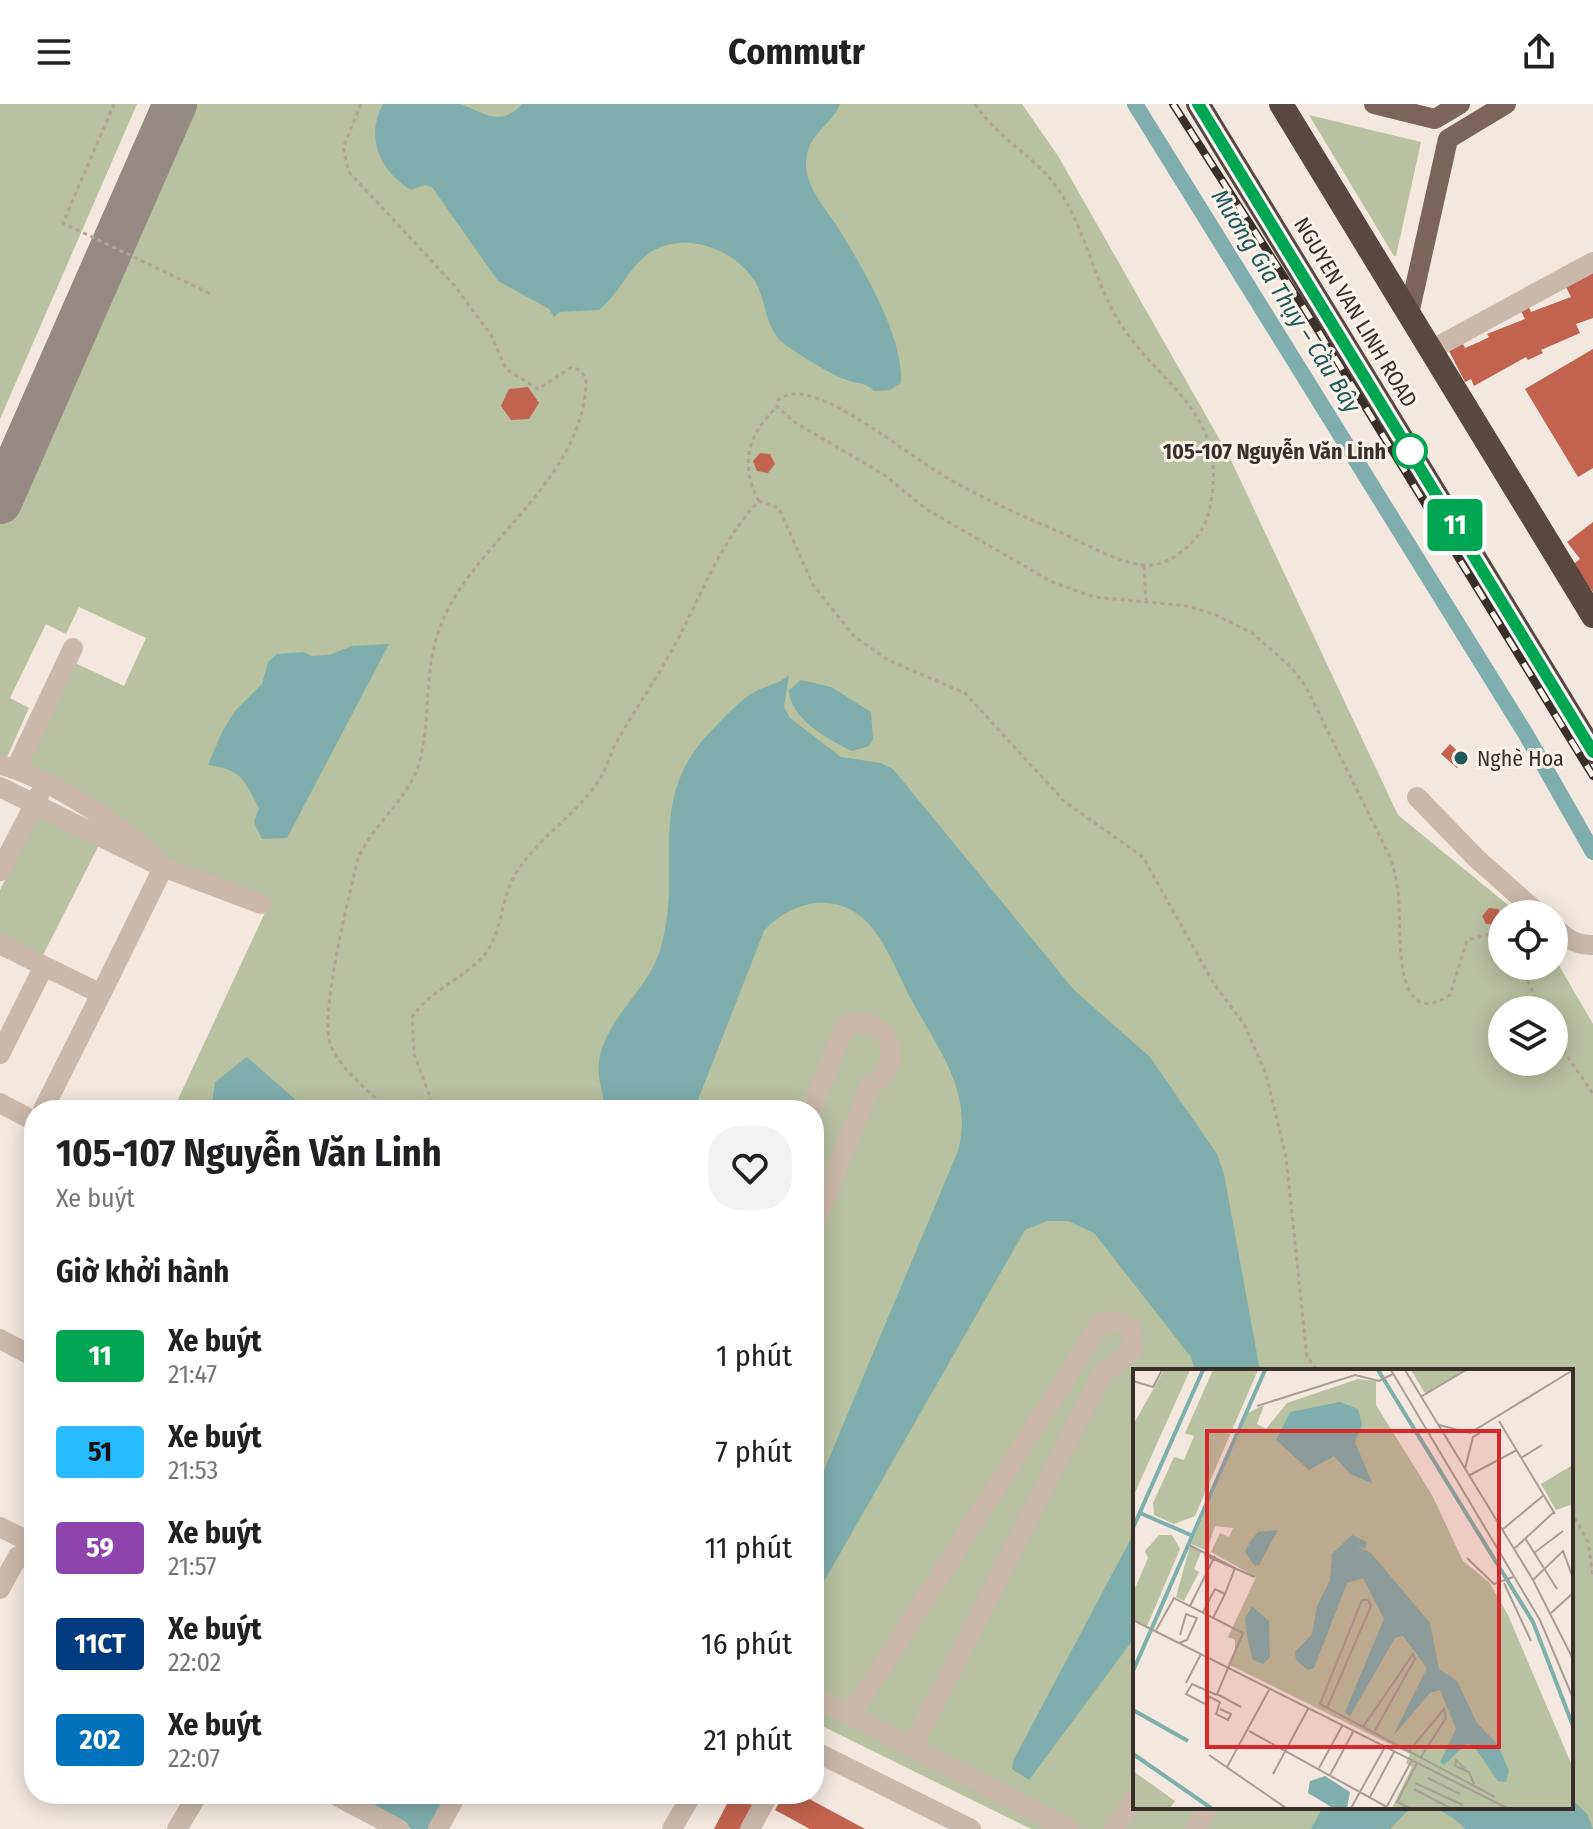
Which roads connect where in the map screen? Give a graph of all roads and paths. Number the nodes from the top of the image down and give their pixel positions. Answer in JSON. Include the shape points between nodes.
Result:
{"nodes":[{"id":1,"x":114,"y":104,"type":"edge"},
{"id":2,"x":361,"y":104,"type":"edge"},
{"id":3,"x":975,"y":104,"type":"edge"},
{"id":4,"x":1198,"y":104,"type":"edge"},
{"id":5,"x":1281,"y":104,"type":"edge"},
{"id":6,"x":1374,"y":104,"type":"edge"},
{"id":7,"x":1460,"y":104,"type":"edge"},
{"id":8,"x":1506,"y":104,"type":"edge"},
{"id":9,"x":1435,"y":119,"type":"junction"},
{"id":10,"x":1448,"y":139,"type":"junction"},
{"id":11,"x":1593,"y":262,"type":"edge"},
{"id":12,"x":213,"y":295,"type":"dead end"},
{"id":13,"x":1409,"y":314,"type":"junction"},
{"id":14,"x":1431,"y":350,"type":"junction"},
{"id":15,"x":777,"y":407,"type":"junction"},
{"id":16,"x":759,"y":501,"type":"junction"},
{"id":17,"x":1144,"y":566,"type":"junction"},
{"id":18,"x":1146,"y":600,"type":"junction"},
{"id":19,"x":1593,"y":616,"type":"edge"},
{"id":20,"x":73,"y":648,"type":"dead end"},
{"id":21,"x":1593,"y":752,"type":"edge"},
{"id":22,"x":8,"y":766,"type":"edge"},
{"id":23,"x":44,"y":784,"type":"junction"},
{"id":24,"x":0,"y":787,"type":"edge"},
{"id":25,"x":1417,"y":797,"type":"dead end"},
{"id":26,"x":34,"y":804,"type":"junction"},
{"id":27,"x":160,"y":866,"type":"junction"},
{"id":28,"x":0,"y":871,"type":"edge"},
{"id":29,"x":1523,"y":900,"type":"edge"},
{"id":30,"x":261,"y":904,"type":"dead end"},
{"id":31,"x":1488,"y":935,"type":"edge"},
{"id":32,"x":1568,"y":939,"type":"edge"},
{"id":33,"x":0,"y":944,"type":"edge"},
{"id":34,"x":1593,"y":945,"type":"edge"},
{"id":35,"x":44,"y":966,"type":"junction"},
{"id":36,"x":101,"y":994,"type":"junction"},
{"id":37,"x":0,"y":1054,"type":"edge"},
{"id":38,"x":1568,"y":1057,"type":"edge"},
{"id":39,"x":1593,"y":1094,"type":"edge"},
{"id":40,"x":48,"y":1100,"type":"edge"},
{"id":41,"x":379,"y":1100,"type":"edge"},
{"id":42,"x":431,"y":1100,"type":"edge"},
{"id":43,"x":815,"y":1100,"type":"edge"},
{"id":44,"x":0,"y":1103,"type":"edge"},
{"id":45,"x":24,"y":1116,"type":"edge"},
{"id":46,"x":824,"y":1200,"type":"edge"},
{"id":47,"x":0,"y":1339,"type":"edge"},
{"id":48,"x":24,"y":1352,"type":"edge"},
{"id":49,"x":1316,"y":1369,"type":"edge"},
{"id":50,"x":1573,"y":1515,"type":"edge"},
{"id":51,"x":0,"y":1527,"type":"edge"},
{"id":52,"x":24,"y":1539,"type":"edge"},
{"id":53,"x":24,"y":1558,"type":"edge"},
{"id":54,"x":1593,"y":1576,"type":"edge"},
{"id":55,"x":0,"y":1589,"type":"edge"},
{"id":56,"x":824,"y":1701,"type":"edge"},
{"id":57,"x":851,"y":1715,"type":"junction"},
{"id":58,"x":912,"y":1747,"type":"junction"},
{"id":59,"x":824,"y":1756,"type":"edge"},
{"id":60,"x":1133,"y":1801,"type":"edge"},
{"id":61,"x":192,"y":1804,"type":"edge"},
{"id":62,"x":352,"y":1804,"type":"edge"},
{"id":63,"x":452,"y":1804,"type":"edge"},
{"id":64,"x":686,"y":1804,"type":"edge"},
{"id":65,"x":764,"y":1804,"type":"edge"},
{"id":66,"x":1207,"y":1809,"type":"edge"},
{"id":67,"x":177,"y":1829,"type":"edge"},
{"id":68,"x":399,"y":1829,"type":"edge"},
{"id":69,"x":438,"y":1829,"type":"edge"},
{"id":70,"x":672,"y":1829,"type":"edge"},
{"id":71,"x":750,"y":1829,"type":"edge"},
{"id":72,"x":969,"y":1829,"type":"edge"},
{"id":73,"x":1069,"y":1829,"type":"edge"},
{"id":74,"x":1114,"y":1829,"type":"edge"},
{"id":75,"x":1195,"y":1829,"type":"edge"}],
"edges":[{"from":1,"to":12,"type":"path","via":[[63,223]]},
{"from":2,"to":41,"type":"path","via":[[343,148],[349,172],[454,285],[491,335],[506,369],[538,389],[572,367],[586,379],[576,425],[548,480],[476,565],[443,618],[426,679],[420,761],[358,858],[328,1033],[338,1059]]},
{"from":3,"to":17,"type":"path","via":[[990,126],[1034,163],[1069,205],[1114,313],[1146,359],[1182,392],[1211,444],[1213,485],[1201,532],[1185,550]]},
{"from":4,"to":21,"type":"highway","name":"NGUYEN VAN LINH ROAD"},
{"from":5,"to":13,"type":"highway","name":"NGUYEN VAN LINH ROAD"},
{"from":6,"to":9,"type":"main road"},
{"from":7,"to":9,"type":"main road"},
{"from":8,"to":10,"type":"main road"},
{"from":9,"to":10,"type":"main road"},
{"from":10,"to":13,"type":"main road"},
{"from":11,"to":14,"type":"street"},
{"from":13,"to":14,"type":"highway","name":"NGUYEN VAN LINH ROAD"},
{"from":14,"to":19,"type":"highway","name":"NGUYEN VAN LINH ROAD"},
{"from":15,"to":16,"type":"path","via":[[752,438],[747,456]]},
{"from":15,"to":17,"type":"path","via":[[787,394],[827,402],[989,501]]},
{"from":15,"to":18,"type":"path","via":[[1020,566],[1072,592]]},
{"from":16,"to":42,"type":"path","via":[[720,557],[603,773],[515,875],[487,952],[427,998],[412,1017],[414,1054]]},
{"from":16,"to":49,"type":"path","via":[[779,508],[813,585],[854,636],[888,660],[965,693],[1064,801],[1143,857],[1214,984],[1244,1024],[1266,1074],[1286,1157],[1305,1350]]},
{"from":17,"to":18,"type":"path"},
{"from":18,"to":31,"type":"path","via":[[1216,615],[1252,633],[1306,687],[1391,859],[1398,883],[1401,970],[1420,1001],[1433,1003],[1450,995],[1467,940]]},
{"from":20,"to":22,"type":"street"},
{"from":22,"to":23,"type":"street"},
{"from":23,"to":26,"type":"street"},
{"from":23,"to":27,"type":"street","via":[[129,833]]},
{"from":24,"to":26,"type":"street"},
{"from":25,"to":29,"type":"street"},
{"from":26,"to":27,"type":"street"},
{"from":26,"to":28,"type":"street"},
{"from":27,"to":30,"type":"street"},
{"from":27,"to":36,"type":"street","via":[[162,875]]},
{"from":32,"to":34,"type":"street"},
{"from":33,"to":35,"type":"street"},
{"from":35,"to":36,"type":"street"},
{"from":35,"to":37,"type":"street"},
{"from":36,"to":40,"type":"street"},
{"from":38,"to":39,"type":"path"},
{"from":43,"to":46,"type":"street","via":[[845,1026],[865,1022],[884,1032],[892,1062],[871,1084]]},
{"from":44,"to":45,"type":"street"},
{"from":47,"to":48,"type":"street"},
{"from":50,"to":54,"type":"path","via":[[1588,1542]]},
{"from":51,"to":52,"type":"street"},
{"from":53,"to":55,"type":"street","via":[[18,1556]]},
{"from":56,"to":57,"type":"street"},
{"from":57,"to":58,"type":"street"},
{"from":57,"to":58,"type":"street","via":[[1101,1323],[1121,1321],[1132,1329],[1133,1350],[1102,1374]]},
{"from":58,"to":73,"type":"street"},
{"from":59,"to":72,"type":"street"},
{"from":60,"to":74,"type":"street"},
{"from":61,"to":67,"type":"street"},
{"from":62,"to":68,"type":"street"},
{"from":63,"to":69,"type":"street"},
{"from":64,"to":70,"type":"street"},
{"from":65,"to":71,"type":"street"},
{"from":66,"to":75,"type":"street"}]}
